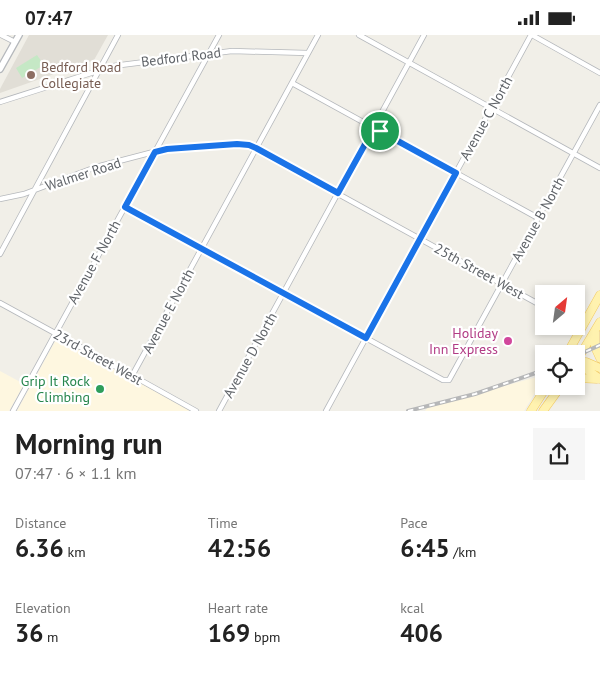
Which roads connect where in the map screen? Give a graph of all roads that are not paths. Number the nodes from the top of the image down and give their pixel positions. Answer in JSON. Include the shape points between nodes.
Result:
{"nodes":[{"id":1,"x":1,"y":35,"type":"edge"},
{"id":2,"x":19,"y":35,"type":"edge"},
{"id":3,"x":118,"y":35,"type":"edge"},
{"id":4,"x":219,"y":35,"type":"edge"},
{"id":5,"x":318,"y":35,"type":"edge"},
{"id":6,"x":359,"y":35,"type":"edge"},
{"id":7,"x":424,"y":35,"type":"edge"},
{"id":8,"x":532,"y":35,"type":"edge"},
{"id":9,"x":15,"y":43,"type":"junction"},
{"id":10,"x":209,"y":53,"type":"junction"},
{"id":11,"x":308,"y":53,"type":"junction"},
{"id":12,"x":409,"y":63,"type":"junction"},
{"id":13,"x":0,"y":69,"type":"edge"},
{"id":14,"x":99,"y":69,"type":"junction"},
{"id":15,"x":600,"y":73,"type":"edge"},
{"id":16,"x":292,"y":83,"type":"junction"},
{"id":17,"x":0,"y":102,"type":"edge"},
{"id":18,"x":600,"y":105,"type":"edge"},
{"id":19,"x":492,"y":107,"type":"junction"},
{"id":20,"x":374,"y":128,"type":"junction"},
{"id":21,"x":256,"y":148,"type":"junction"},
{"id":22,"x":155,"y":152,"type":"junction"},
{"id":23,"x":573,"y":154,"type":"junction"},
{"id":24,"x":600,"y":168,"type":"edge"},
{"id":25,"x":456,"y":173,"type":"junction"},
{"id":26,"x":34,"y":191,"type":"junction"},
{"id":27,"x":338,"y":193,"type":"junction"},
{"id":28,"x":0,"y":199,"type":"edge"},
{"id":29,"x":125,"y":207,"type":"junction"},
{"id":30,"x":538,"y":218,"type":"junction"},
{"id":31,"x":420,"y":239,"type":"junction"},
{"id":32,"x":202,"y":249,"type":"junction"},
{"id":33,"x":0,"y":254,"type":"edge"},
{"id":34,"x":502,"y":284,"type":"junction"},
{"id":35,"x":284,"y":294,"type":"junction"},
{"id":36,"x":600,"y":295,"type":"edge"},
{"id":37,"x":535,"y":302,"type":"edge"},
{"id":38,"x":0,"y":303,"type":"edge"},
{"id":39,"x":585,"y":318,"type":"edge"},
{"id":40,"x":600,"y":322,"type":"edge"},
{"id":41,"x":595,"y":330,"type":"junction"},
{"id":42,"x":55,"y":334,"type":"junction"},
{"id":43,"x":576,"y":335,"type":"edge"},
{"id":44,"x":366,"y":338,"type":"junction"},
{"id":45,"x":573,"y":345,"type":"edge"},
{"id":46,"x":585,"y":347,"type":"edge"},
{"id":47,"x":600,"y":358,"type":"edge"},
{"id":48,"x":585,"y":362,"type":"edge"},
{"id":49,"x":585,"y":368,"type":"edge"},
{"id":50,"x":600,"y":368,"type":"edge"},
{"id":51,"x":132,"y":376,"type":"junction"},
{"id":52,"x":585,"y":378,"type":"edge"},
{"id":53,"x":600,"y":379,"type":"edge"},
{"id":54,"x":542,"y":395,"type":"edge"},
{"id":55,"x":555,"y":395,"type":"edge"},
{"id":56,"x":13,"y":411,"type":"edge"},
{"id":57,"x":196,"y":411,"type":"edge"},
{"id":58,"x":220,"y":411,"type":"edge"},
{"id":59,"x":326,"y":411,"type":"edge"},
{"id":60,"x":532,"y":411,"type":"edge"},
{"id":61,"x":543,"y":411,"type":"edge"}],
"edges":[{"from":1,"to":9,"type":"street"},
{"from":2,"to":9,"type":"street"},
{"from":3,"to":14,"type":"street"},
{"from":4,"to":10,"type":"street","name":"Avenue F North"},
{"from":5,"to":11,"type":"street","name":"Avenue E North"},
{"from":6,"to":12,"type":"street"},
{"from":7,"to":12,"type":"street","name":"Avenue D North"},
{"from":8,"to":15,"type":"street"},
{"from":8,"to":19,"type":"street","name":"Avenue C North"},
{"from":9,"to":13,"type":"street"},
{"from":10,"to":11,"type":"street","name":"Bedford Road"},
{"from":10,"to":14,"type":"street","name":"Bedford Road"},
{"from":10,"to":22,"type":"street","name":"Avenue F North"},
{"from":11,"to":16,"type":"street","name":"Avenue E North"},
{"from":12,"to":19,"type":"street"},
{"from":12,"to":20,"type":"street","name":"Avenue D North"},
{"from":14,"to":17,"type":"street","name":"Bedford Road"},
{"from":14,"to":26,"type":"street"},
{"from":16,"to":20,"type":"street"},
{"from":16,"to":21,"type":"street","name":"Avenue E North"},
{"from":18,"to":23,"type":"street","name":"Avenue B North"},
{"from":19,"to":23,"type":"street"},
{"from":19,"to":25,"type":"street","name":"Avenue C North"},
{"from":20,"to":25,"type":"street"},
{"from":20,"to":27,"type":"street","name":"Avenue D North"},
{"from":21,"to":22,"type":"street","name":"Walmer Road","via":[[237,144]]},
{"from":21,"to":27,"type":"street","name":"25th Street West"},
{"from":21,"to":32,"type":"street","name":"Avenue E North"},
{"from":22,"to":26,"type":"street","name":"Walmer Road","via":[[96,167]]},
{"from":22,"to":29,"type":"street","name":"Avenue F North"},
{"from":23,"to":24,"type":"street"},
{"from":23,"to":30,"type":"street","name":"Avenue B North"},
{"from":25,"to":30,"type":"street"},
{"from":25,"to":31,"type":"street","name":"Avenue C North"},
{"from":26,"to":28,"type":"street","name":"Walmer Road"},
{"from":26,"to":33,"type":"street"},
{"from":27,"to":31,"type":"street","name":"25th Street West"},
{"from":27,"to":35,"type":"street","name":"Avenue D North"},
{"from":29,"to":32,"type":"street"},
{"from":29,"to":42,"type":"street","name":"Avenue F North"},
{"from":30,"to":34,"type":"street","name":"Avenue B North"},
{"from":31,"to":34,"type":"street","name":"25th Street West"},
{"from":31,"to":44,"type":"street","name":"Avenue C North"},
{"from":32,"to":35,"type":"street"},
{"from":32,"to":51,"type":"street","name":"Avenue E North"},
{"from":34,"to":37,"type":"street","name":"25th Street West"},
{"from":34,"to":44,"type":"street","name":"Avenue B North","via":[[449,380],[443,381]]},
{"from":35,"to":44,"type":"street"},
{"from":35,"to":58,"type":"street","name":"Avenue D North"},
{"from":36,"to":39,"type":"main road"},
{"from":38,"to":42,"type":"street","name":"23rd Street West"},
{"from":40,"to":41,"type":"main road"},
{"from":41,"to":46,"type":"main road"},
{"from":41,"to":47,"type":"main road","via":[[595,347]]},
{"from":42,"to":51,"type":"street","name":"23rd Street West"},
{"from":42,"to":56,"type":"street","name":"Avenue F North"},
{"from":43,"to":45,"type":"main road"},
{"from":44,"to":59,"type":"street","name":"Avenue C North"},
{"from":48,"to":50,"type":"main road"},
{"from":49,"to":53,"type":"main road"},
{"from":51,"to":57,"type":"street","name":"23rd Street West"},
{"from":52,"to":53,"type":"main road"},
{"from":54,"to":60,"type":"main road"},
{"from":55,"to":61,"type":"main road"}]}
